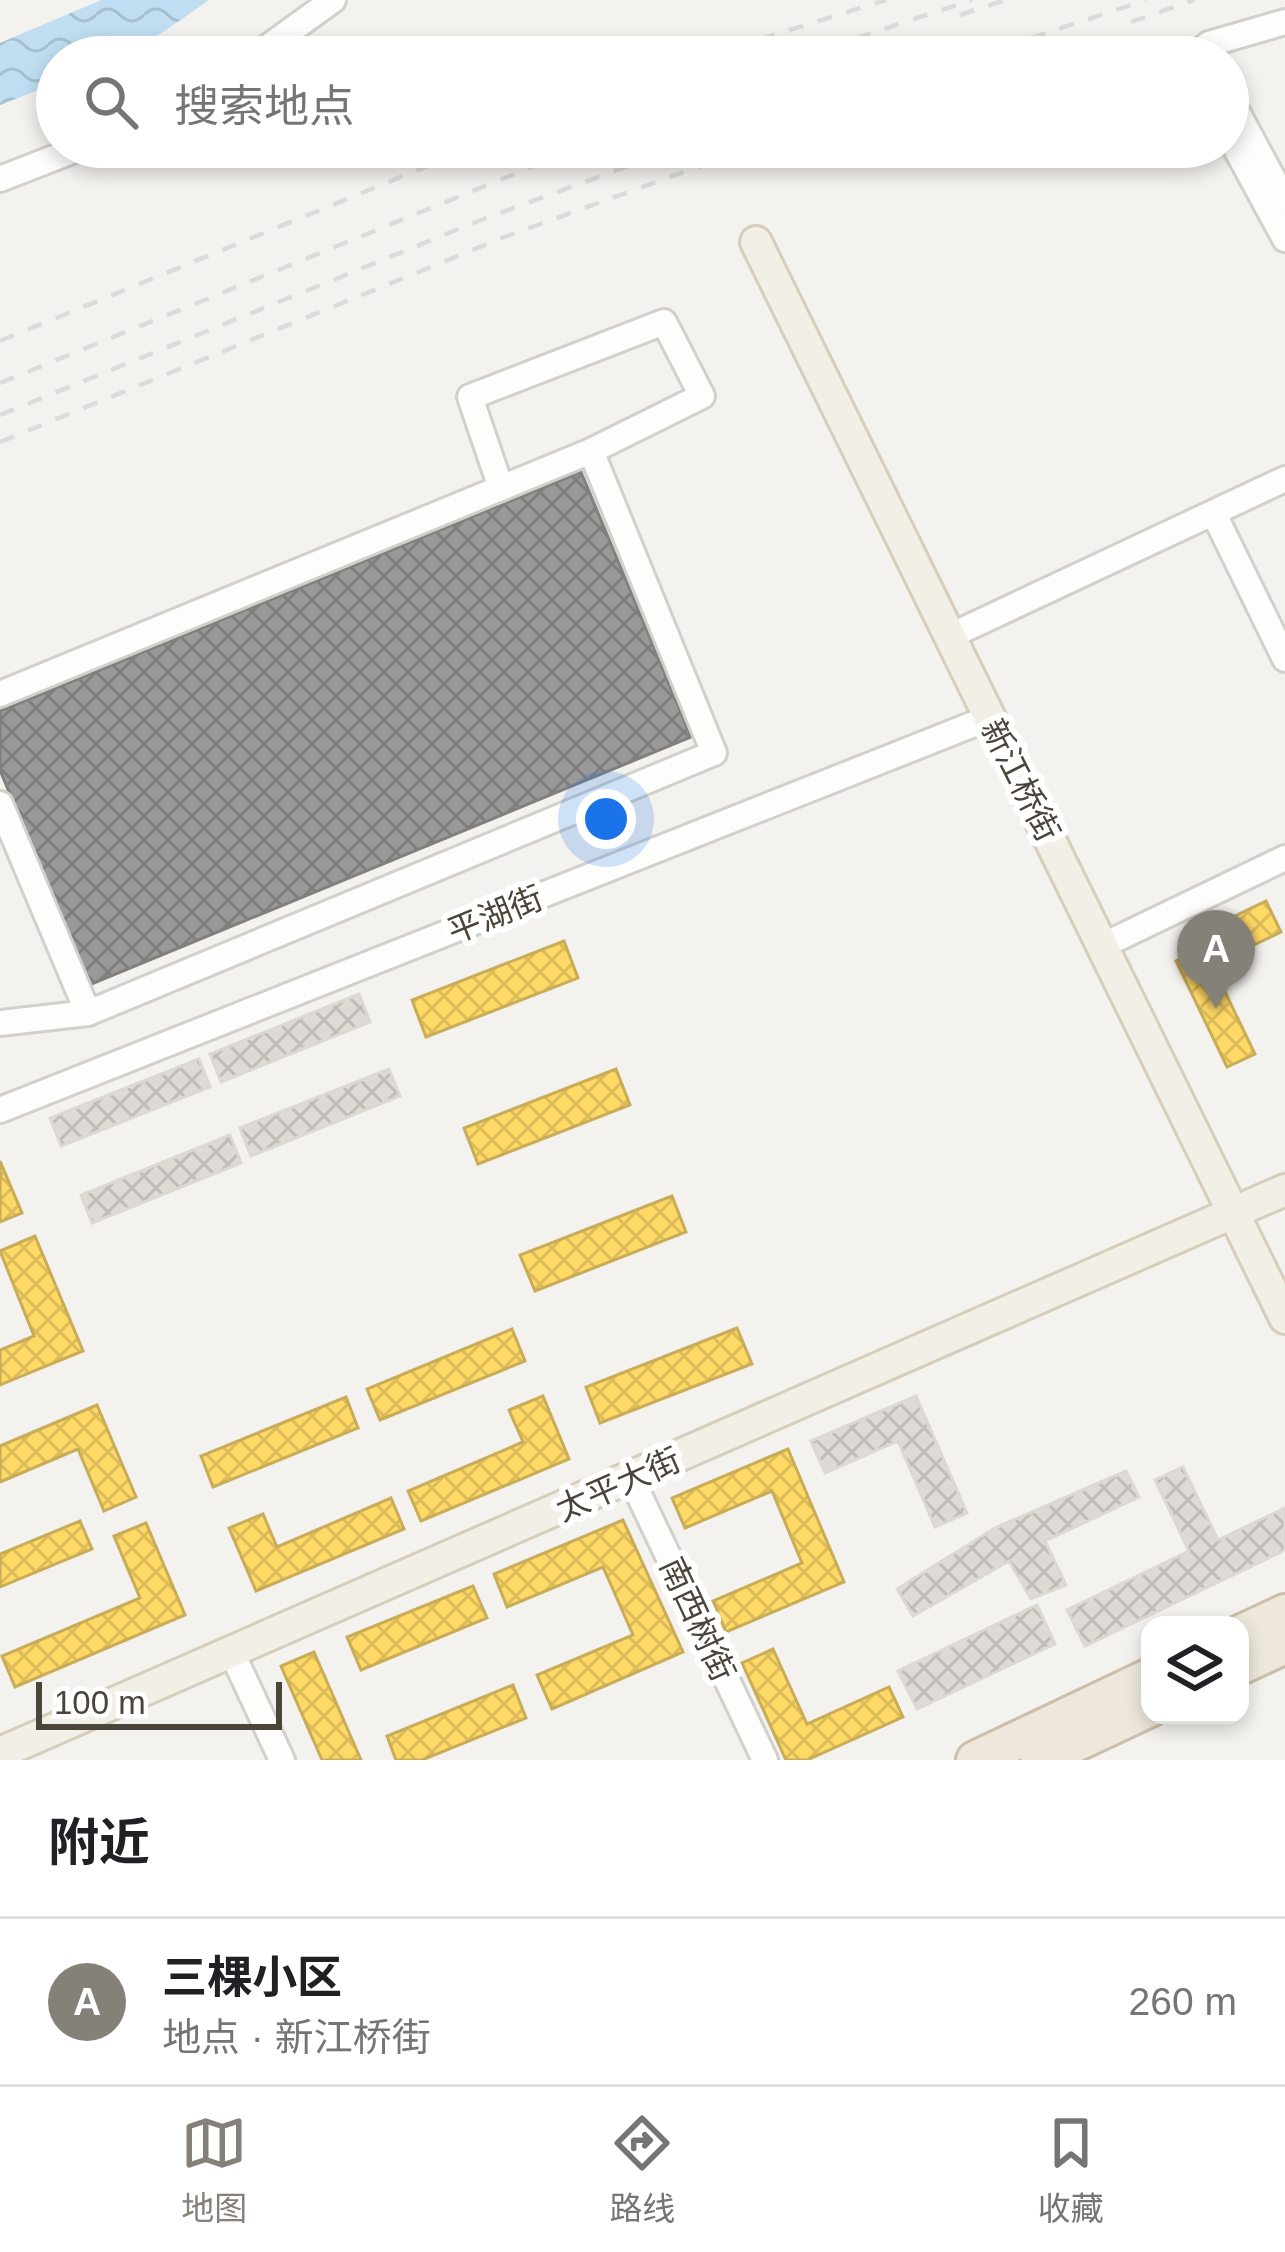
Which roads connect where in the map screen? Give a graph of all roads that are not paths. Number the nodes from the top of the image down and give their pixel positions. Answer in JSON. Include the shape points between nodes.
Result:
{"nodes":[{"id":1,"x":333,"y":0,"type":"edge"},
{"id":2,"x":1285,"y":22,"type":"edge"},
{"id":3,"x":283,"y":36,"type":"edge"},
{"id":4,"x":1237,"y":36,"type":"edge"},
{"id":5,"x":1285,"y":38,"type":"edge"},
{"id":6,"x":1249,"y":50,"type":"edge"},
{"id":7,"x":1249,"y":133,"type":"edge"},
{"id":8,"x":36,"y":165,"type":"edge"},
{"id":9,"x":1246,"y":168,"type":"edge"},
{"id":10,"x":0,"y":179,"type":"edge"},
{"id":11,"x":1285,"y":201,"type":"edge"},
{"id":12,"x":1285,"y":239,"type":"edge"},
{"id":13,"x":756,"y":242,"type":"dead end"},
{"id":14,"x":591,"y":451,"type":"junction"},
{"id":15,"x":1285,"y":479,"type":"edge"},
{"id":16,"x":501,"y":488,"type":"junction"},
{"id":17,"x":1214,"y":514,"type":"junction"},
{"id":18,"x":950,"y":636,"type":"junction"},
{"id":19,"x":1285,"y":659,"type":"edge"},
{"id":20,"x":0,"y":694,"type":"edge"},
{"id":21,"x":989,"y":718,"type":"junction"},
{"id":22,"x":0,"y":804,"type":"edge"},
{"id":23,"x":1285,"y":858,"type":"edge"},
{"id":24,"x":1106,"y":944,"type":"junction"},
{"id":25,"x":88,"y":1013,"type":"junction"},
{"id":26,"x":0,"y":1024,"type":"edge"},
{"id":27,"x":0,"y":1110,"type":"edge"},
{"id":28,"x":1285,"y":1190,"type":"edge"},
{"id":29,"x":1233,"y":1210,"type":"junction"},
{"id":30,"x":1285,"y":1318,"type":"edge"},
{"id":31,"x":632,"y":1478,"type":"junction"},
{"id":32,"x":1285,"y":1612,"type":"edge"},
{"id":33,"x":1249,"y":1630,"type":"edge"},
{"id":34,"x":1285,"y":1645,"type":"edge"},
{"id":35,"x":231,"y":1651,"type":"junction"},
{"id":36,"x":1249,"y":1662,"type":"edge"},
{"id":37,"x":1141,"y":1682,"type":"edge"},
{"id":38,"x":1141,"y":1712,"type":"edge"},
{"id":39,"x":0,"y":1753,"type":"edge"},
{"id":40,"x":1048,"y":1758,"type":"edge"},
{"id":41,"x":282,"y":1760,"type":"edge"},
{"id":42,"x":765,"y":1760,"type":"edge"},
{"id":43,"x":975,"y":1760,"type":"edge"}],
"edges":[{"from":1,"to":3,"type":"street"},
{"from":2,"to":4,"type":"street"},
{"from":5,"to":6,"type":"street"},
{"from":7,"to":11,"type":"street"},
{"from":8,"to":10,"type":"street"},
{"from":9,"to":12,"type":"street"},
{"from":13,"to":18,"type":"main road","name":"新江桥街"},
{"from":14,"to":16,"type":"street"},
{"from":14,"to":16,"type":"street","via":[[702,397],[664,322],[470,397]]},
{"from":14,"to":25,"type":"street","via":[[714,753]]},
{"from":15,"to":17,"type":"street"},
{"from":16,"to":20,"type":"street"},
{"from":17,"to":18,"type":"street"},
{"from":17,"to":19,"type":"street"},
{"from":18,"to":21,"type":"main road","name":"新江桥街"},
{"from":21,"to":24,"type":"main road","name":"新江桥街"},
{"from":21,"to":27,"type":"street","name":"平湖街"},
{"from":22,"to":25,"type":"street"},
{"from":23,"to":24,"type":"street"},
{"from":24,"to":29,"type":"main road","name":"新江桥街"},
{"from":25,"to":26,"type":"street"},
{"from":28,"to":29,"type":"main road","name":"太平大街"},
{"from":29,"to":30,"type":"main road","name":"新江桥街"},
{"from":29,"to":31,"type":"main road","name":"太平大街"},
{"from":31,"to":35,"type":"main road","name":"太平大街"},
{"from":31,"to":42,"type":"street","name":"南西树街"},
{"from":32,"to":33,"type":"highway"},
{"from":34,"to":36,"type":"highway"},
{"from":35,"to":39,"type":"main road","name":"太平大街"},
{"from":35,"to":41,"type":"street"},
{"from":37,"to":43,"type":"highway"},
{"from":38,"to":40,"type":"highway"}]}
